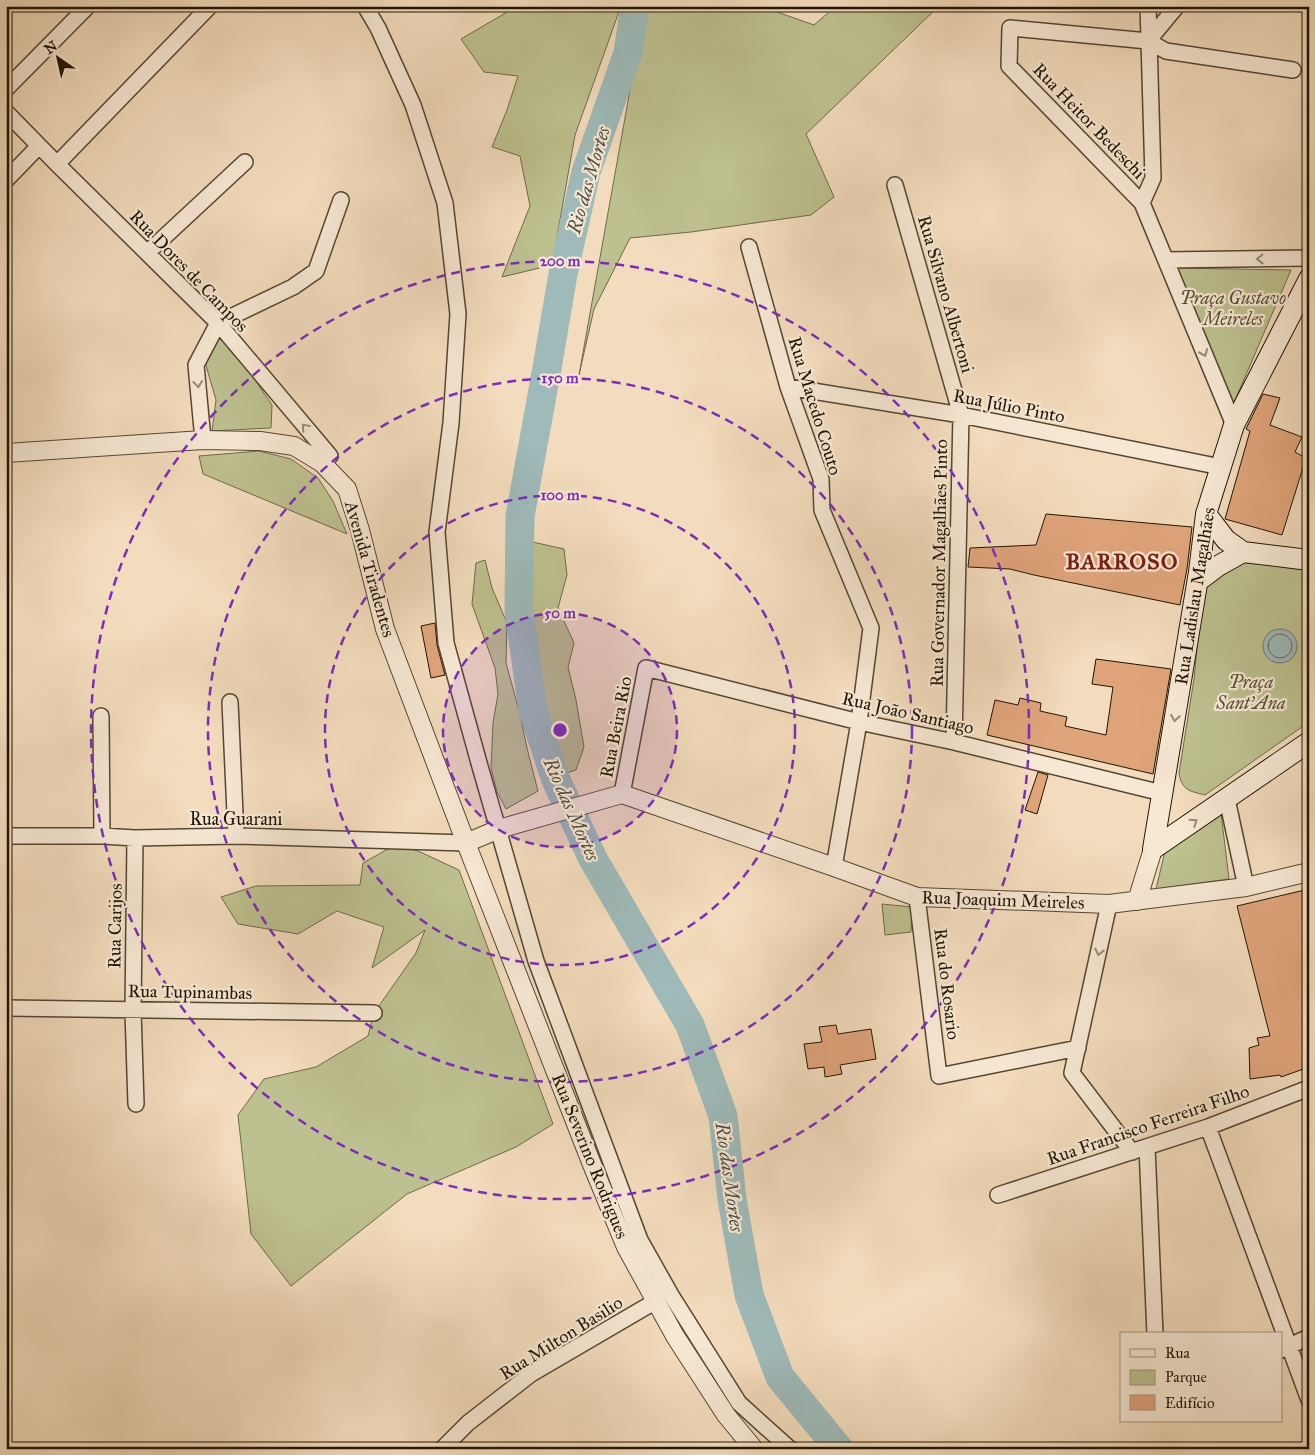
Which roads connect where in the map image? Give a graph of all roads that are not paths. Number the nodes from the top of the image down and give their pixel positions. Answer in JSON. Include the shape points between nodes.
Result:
{"nodes":[{"id":1,"x":88,"y":6,"type":"edge"},
{"id":2,"x":210,"y":6,"type":"edge"},
{"id":3,"x":365,"y":6,"type":"edge"},
{"id":4,"x":1148,"y":6,"type":"edge"},
{"id":5,"x":1177,"y":6,"type":"edge"},
{"id":6,"x":1148,"y":40,"type":"junction"},
{"id":7,"x":1293,"y":70,"type":"dead end"},
{"id":8,"x":6,"y":89,"type":"edge"},
{"id":9,"x":6,"y":112,"type":"edge"},
{"id":10,"x":39,"y":146,"type":"junction"},
{"id":11,"x":244,"y":162,"type":"dead end"},
{"id":12,"x":57,"y":164,"type":"junction"},
{"id":13,"x":6,"y":180,"type":"edge"},
{"id":14,"x":895,"y":184,"type":"dead end"},
{"id":15,"x":341,"y":200,"type":"dead end"},
{"id":16,"x":1142,"y":203,"type":"junction"},
{"id":17,"x":749,"y":247,"type":"dead end"},
{"id":18,"x":147,"y":253,"type":"junction"},
{"id":19,"x":1309,"y":258,"type":"edge"},
{"id":20,"x":1166,"y":260,"type":"junction"},
{"id":21,"x":1309,"y":279,"type":"edge"},
{"id":22,"x":218,"y":324,"type":"junction"},
{"id":23,"x":788,"y":387,"type":"junction"},
{"id":24,"x":961,"y":415,"type":"junction"},
{"id":25,"x":1234,"y":425,"type":"junction"},
{"id":26,"x":203,"y":440,"type":"junction"},
{"id":27,"x":6,"y":453,"type":"edge"},
{"id":28,"x":322,"y":463,"type":"junction"},
{"id":29,"x":1221,"y":467,"type":"junction"},
{"id":30,"x":1206,"y":514,"type":"junction"},
{"id":31,"x":1244,"y":552,"type":"junction"},
{"id":32,"x":1309,"y":560,"type":"edge"},
{"id":33,"x":1198,"y":581,"type":"junction"},
{"id":34,"x":646,"y":668,"type":"joint"},
{"id":35,"x":230,"y":702,"type":"dead end"},
{"id":36,"x":101,"y":716,"type":"dead end"},
{"id":37,"x":859,"y":722,"type":"junction"},
{"id":38,"x":954,"y":742,"type":"junction"},
{"id":39,"x":1309,"y":742,"type":"edge"},
{"id":40,"x":1162,"y":793,"type":"junction"},
{"id":41,"x":622,"y":794,"type":"junction"},
{"id":42,"x":1228,"y":799,"type":"junction"},
{"id":43,"x":499,"y":830,"type":"junction"},
{"id":44,"x":6,"y":836,"type":"edge"},
{"id":45,"x":102,"y":836,"type":"junction"},
{"id":46,"x":236,"y":836,"type":"junction"},
{"id":47,"x":135,"y":838,"type":"junction"},
{"id":48,"x":466,"y":843,"type":"junction"},
{"id":49,"x":1153,"y":849,"type":"junction"},
{"id":50,"x":834,"y":867,"type":"junction"},
{"id":51,"x":1309,"y":872,"type":"edge"},
{"id":52,"x":1246,"y":887,"type":"junction"},
{"id":53,"x":917,"y":897,"type":"junction"},
{"id":54,"x":1137,"y":901,"type":"junction"},
{"id":55,"x":1109,"y":904,"type":"junction"},
{"id":56,"x":6,"y":1008,"type":"edge"},
{"id":57,"x":133,"y":1011,"type":"junction"},
{"id":58,"x":374,"y":1013,"type":"dead end"},
{"id":59,"x":1078,"y":1048,"type":"junction"},
{"id":60,"x":1309,"y":1088,"type":"edge"},
{"id":61,"x":136,"y":1104,"type":"dead end"},
{"id":62,"x":1208,"y":1127,"type":"junction"},
{"id":63,"x":1147,"y":1147,"type":"junction"},
{"id":64,"x":1132,"y":1152,"type":"junction"},
{"id":65,"x":998,"y":1195,"type":"dead end"},
{"id":66,"x":656,"y":1301,"type":"junction"},
{"id":67,"x":1155,"y":1332,"type":"edge"},
{"id":68,"x":1280,"y":1332,"type":"edge"},
{"id":69,"x":1309,"y":1337,"type":"edge"},
{"id":70,"x":1286,"y":1348,"type":"edge"},
{"id":71,"x":1309,"y":1400,"type":"edge"},
{"id":72,"x":442,"y":1449,"type":"edge"},
{"id":73,"x":754,"y":1449,"type":"edge"},
{"id":74,"x":790,"y":1449,"type":"edge"}],
"edges":[{"from":1,"to":8,"type":"street"},
{"from":2,"to":12,"type":"street"},
{"from":3,"to":43,"type":"street","via":[[413,105],[445,203],[458,314],[451,423],[437,532],[446,643]]},
{"from":4,"to":6,"type":"street"},
{"from":5,"to":6,"type":"street"},
{"from":6,"to":7,"type":"street","via":[[1166,51]]},
{"from":6,"to":16,"type":"street","via":[[1153,178]]},
{"from":6,"to":16,"type":"street","name":"Rua Heitor Bedeschi","via":[[1010,28],[1009,66]]},
{"from":9,"to":10,"type":"street","name":"Rua Dores de Campos"},
{"from":10,"to":12,"type":"street","name":"Rua Dores de Campos"},
{"from":10,"to":13,"type":"street"},
{"from":11,"to":18,"type":"street"},
{"from":12,"to":18,"type":"street","name":"Rua Dores de Campos"},
{"from":14,"to":24,"type":"street","name":"Rua Silvano Albertoni"},
{"from":15,"to":22,"type":"street","via":[[316,271],[293,287]]},
{"from":16,"to":20,"type":"street"},
{"from":17,"to":23,"type":"street","name":"Rua Macedo Couto"},
{"from":18,"to":22,"type":"street","name":"Rua Dores de Campos"},
{"from":19,"to":20,"type":"street","one_way":true},
{"from":20,"to":25,"type":"street","one_way":true},
{"from":21,"to":25,"type":"main road","name":"Rua Ladislau Magalhães"},
{"from":22,"to":26,"type":"street","one_way":true,"via":[[196,365]]},
{"from":28,"to":22,"type":"street","name":"Rua Dores de Campos","one_way":true,"via":[[330,456]]},
{"from":23,"to":24,"type":"street","name":"Rua Júlio Pinto"},
{"from":23,"to":37,"type":"street","name":"Rua Macedo Couto","via":[[821,479],[822,510],[871,628]]},
{"from":24,"to":29,"type":"street","name":"Rua Júlio Pinto"},
{"from":24,"to":38,"type":"street","name":"Rua Governador Magalhães Pinto"},
{"from":25,"to":29,"type":"main road","name":"Rua Ladislau Magalhães"},
{"from":26,"to":27,"type":"street","name":"Avenida Tiradentes"},
{"from":26,"to":28,"type":"street","name":"Avenida Tiradentes","via":[[260,441],[294,446]]},
{"from":28,"to":48,"type":"street","name":"Avenida Tiradentes","via":[[347,489],[385,629]]},
{"from":29,"to":30,"type":"main road","name":"Rua Ladislau Magalhães"},
{"from":30,"to":31,"type":"main road","via":[[1226,540]]},
{"from":30,"to":33,"type":"main road","name":"Rua Ladislau Magalhães"},
{"from":31,"to":32,"type":"main road"},
{"from":31,"to":33,"type":"main road"},
{"from":33,"to":40,"type":"main road","name":"Rua Ladislau Magalhães","one_way":true},
{"from":34,"to":37,"type":"street","name":"Rua João Santiago"},
{"from":34,"to":41,"type":"street","name":"Rua Beira Rio"},
{"from":35,"to":46,"type":"street"},
{"from":36,"to":45,"type":"street"},
{"from":37,"to":38,"type":"street","name":"Rua João Santiago"},
{"from":37,"to":50,"type":"street","name":"Rua Macedo Couto"},
{"from":38,"to":40,"type":"street","name":"Rua João Santiago"},
{"from":39,"to":42,"type":"main road"},
{"from":40,"to":49,"type":"main road","name":"Rua Ladislau Magalhães"},
{"from":41,"to":43,"type":"street"},
{"from":41,"to":50,"type":"street","name":"Rua Joaquim Meireles"},
{"from":49,"to":42,"type":"main road","one_way":true},
{"from":42,"to":52,"type":"street"},
{"from":43,"to":48,"type":"street"},
{"from":43,"to":74,"type":"street","via":[[536,960],[640,1240],[739,1403]]},
{"from":44,"to":45,"type":"street","name":"Rua Guarani"},
{"from":45,"to":47,"type":"street","name":"Rua Guarani"},
{"from":46,"to":47,"type":"street","name":"Rua Guarani"},
{"from":46,"to":48,"type":"street","name":"Rua Guarani"},
{"from":47,"to":57,"type":"street","name":"Rua Carijos"},
{"from":48,"to":66,"type":"street","name":"Rua Severino Rodrigues","via":[[594,1170],[626,1247]]},
{"from":49,"to":54,"type":"street","name":"Rua Ladislau Magalhães"},
{"from":50,"to":53,"type":"street","name":"Rua Joaquim Meireles"},
{"from":51,"to":52,"type":"street","name":"Rua Joaquim Meireles"},
{"from":52,"to":54,"type":"street","name":"Rua Joaquim Meireles"},
{"from":53,"to":55,"type":"street","name":"Rua Joaquim Meireles"},
{"from":53,"to":59,"type":"street","name":"Rua do Rosario","via":[[939,1076]]},
{"from":54,"to":55,"type":"street","name":"Rua Joaquim Meireles"},
{"from":55,"to":59,"type":"street","one_way":true},
{"from":56,"to":57,"type":"street","name":"Rua Tupinambas"},
{"from":57,"to":58,"type":"street","name":"Rua Tupinambas"},
{"from":57,"to":61,"type":"street","name":"Rua Carijos"},
{"from":59,"to":64,"type":"street","via":[[1072,1073]]},
{"from":60,"to":62,"type":"street","name":"Rua Francisco Ferreira Filho"},
{"from":62,"to":63,"type":"street","name":"Rua Francisco Ferreira Filho"},
{"from":62,"to":68,"type":"street"},
{"from":63,"to":64,"type":"street","name":"Rua Francisco Ferreira Filho"},
{"from":63,"to":67,"type":"street"},
{"from":64,"to":65,"type":"street","name":"Rua Francisco Ferreira Filho"},
{"from":66,"to":72,"type":"street","name":"Rua Milton Basilio","via":[[531,1374],[468,1423]]},
{"from":66,"to":73,"type":"street","name":"Rua Severino Rodrigues","via":[[726,1415]]},
{"from":69,"to":70,"type":"street"},
{"from":70,"to":71,"type":"street"}]}
